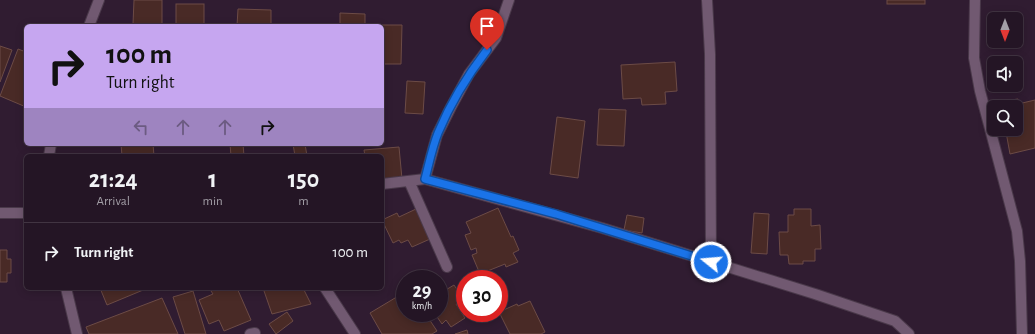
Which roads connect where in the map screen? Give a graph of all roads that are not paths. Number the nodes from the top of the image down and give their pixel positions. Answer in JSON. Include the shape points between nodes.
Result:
{"nodes":[{"id":1,"x":99,"y":0,"type":"edge"},
{"id":2,"x":509,"y":0,"type":"edge"},
{"id":3,"x":707,"y":0,"type":"edge"},
{"id":4,"x":975,"y":0,"type":"edge"},
{"id":5,"x":90,"y":24,"type":"edge"},
{"id":6,"x":425,"y":179,"type":"junction"},
{"id":7,"x":409,"y":181,"type":"junction"},
{"id":8,"x":384,"y":184,"type":"edge"},
{"id":9,"x":0,"y":213,"type":"edge"},
{"id":10,"x":24,"y":213,"type":"edge"},
{"id":11,"x":711,"y":262,"type":"junction"},
{"id":12,"x":447,"y":266,"type":"dead end"},
{"id":13,"x":66,"y":290,"type":"edge"},
{"id":14,"x":326,"y":290,"type":"edge"},
{"id":15,"x":77,"y":334,"type":"edge"},
{"id":16,"x":355,"y":334,"type":"edge"},
{"id":17,"x":909,"y":334,"type":"edge"},
{"id":18,"x":1022,"y":334,"type":"edge"}],
"edges":[{"from":1,"to":5,"type":"street"},
{"from":2,"to":6,"type":"street","via":[[496,38],[469,74],[437,135]]},
{"from":3,"to":11,"type":"street","via":[[710,54]]},
{"from":4,"to":18,"type":"street","via":[[974,58],[980,91],[1017,231]]},
{"from":6,"to":7,"type":"street"},
{"from":6,"to":11,"type":"street","via":[[556,214]]},
{"from":7,"to":8,"type":"street"},
{"from":7,"to":12,"type":"street"},
{"from":9,"to":10,"type":"street"},
{"from":11,"to":17,"type":"street","via":[[895,321]]},
{"from":13,"to":15,"type":"street"},
{"from":14,"to":16,"type":"street"}]}
